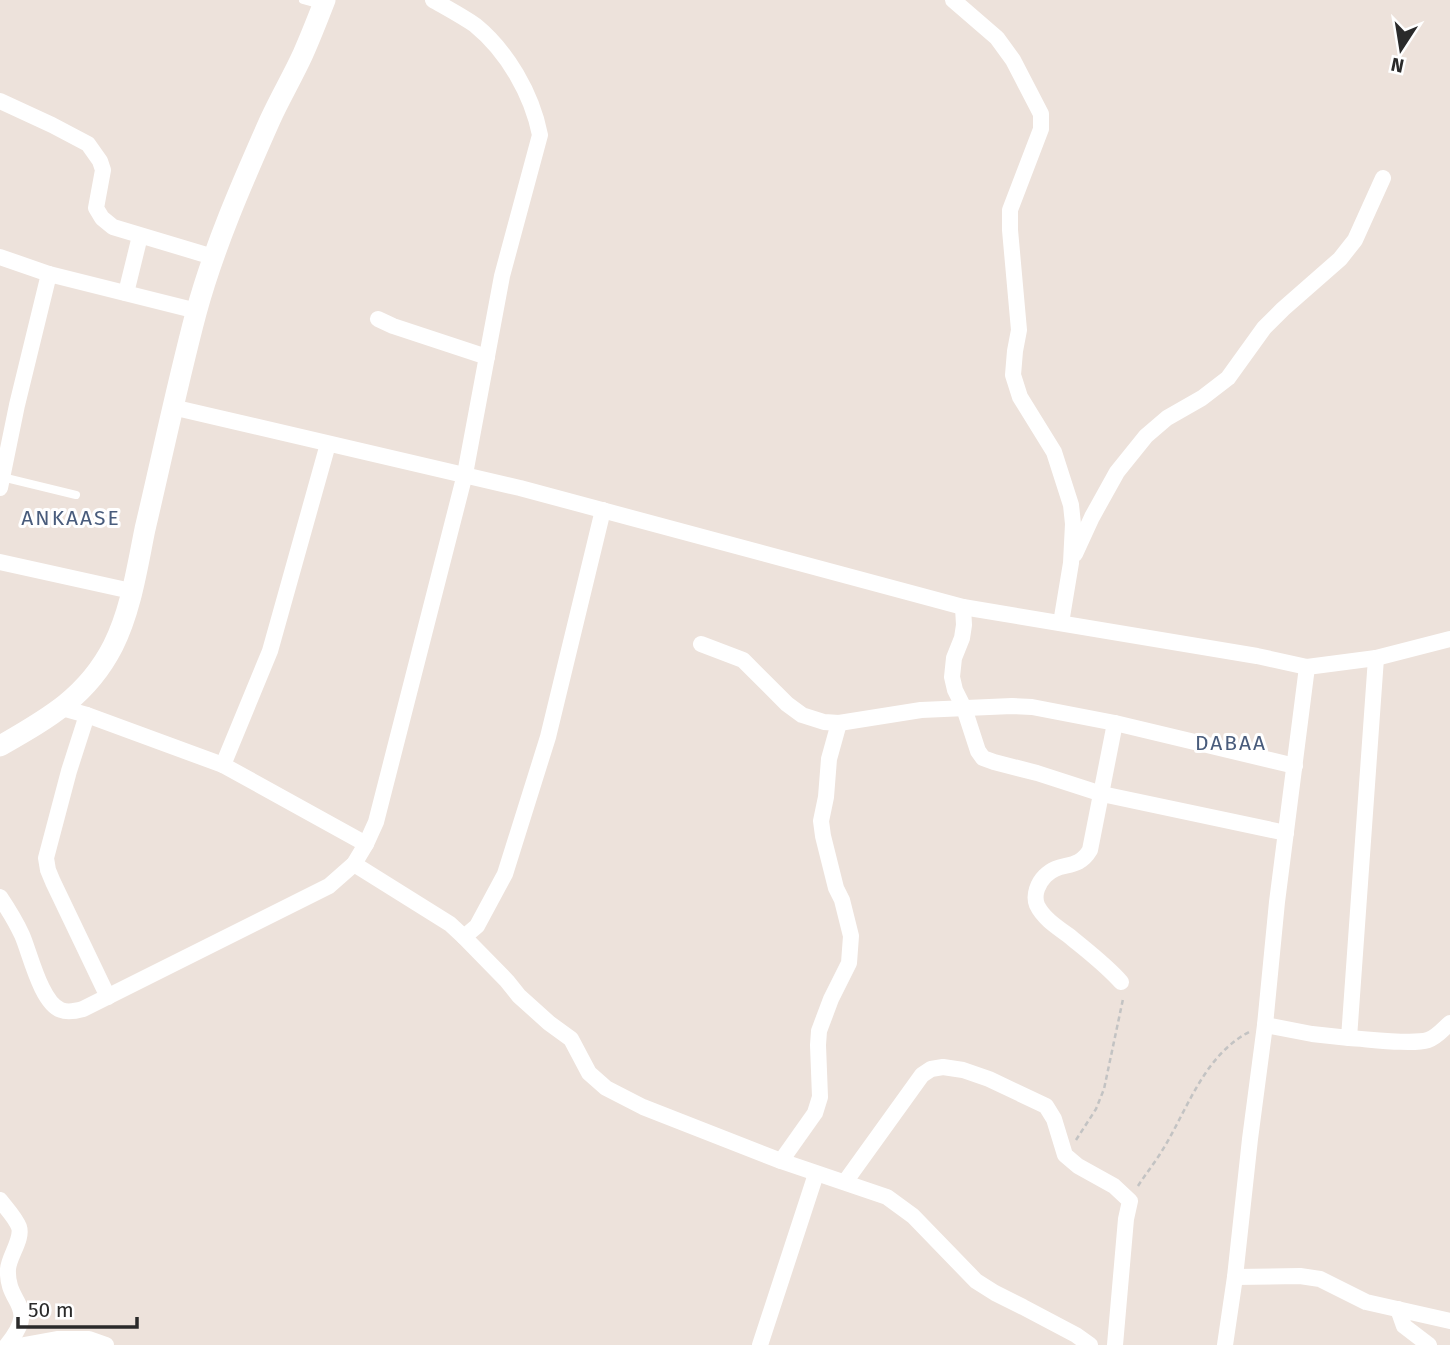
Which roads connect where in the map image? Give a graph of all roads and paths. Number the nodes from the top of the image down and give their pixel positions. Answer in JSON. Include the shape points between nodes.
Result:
{"nodes":[{"id":1,"x":433,"y":0,"type":"edge"},
{"id":2,"x":953,"y":0,"type":"edge"},
{"id":3,"x":317,"y":2,"type":"edge"},
{"id":4,"x":0,"y":101,"type":"edge"},
{"id":5,"x":1383,"y":178,"type":"dead end"},
{"id":6,"x":140,"y":236,"type":"junction"},
{"id":7,"x":0,"y":257,"type":"edge"},
{"id":8,"x":213,"y":257,"type":"junction"},
{"id":9,"x":50,"y":274,"type":"junction"},
{"id":10,"x":125,"y":293,"type":"junction"},
{"id":11,"x":197,"y":311,"type":"junction"},
{"id":12,"x":378,"y":318,"type":"dead end"},
{"id":13,"x":487,"y":357,"type":"junction"},
{"id":14,"x":0,"y":401,"type":"edge"},
{"id":15,"x":17,"y":405,"type":"junction"},
{"id":16,"x":172,"y":407,"type":"junction"},
{"id":17,"x":328,"y":444,"type":"junction"},
{"id":18,"x":465,"y":474,"type":"junction"},
{"id":19,"x":1,"y":483,"type":"edge"},
{"id":20,"x":76,"y":495,"type":"dead end"},
{"id":21,"x":603,"y":510,"type":"junction"},
{"id":22,"x":0,"y":562,"type":"edge"},
{"id":23,"x":1071,"y":563,"type":"junction"},
{"id":24,"x":131,"y":591,"type":"junction"},
{"id":25,"x":963,"y":607,"type":"junction"},
{"id":26,"x":1061,"y":624,"type":"junction"},
{"id":27,"x":1450,"y":639,"type":"edge"},
{"id":28,"x":701,"y":644,"type":"dead end"},
{"id":29,"x":1376,"y":658,"type":"junction"},
{"id":30,"x":1307,"y":667,"type":"junction"},
{"id":31,"x":62,"y":708,"type":"junction"},
{"id":32,"x":964,"y":708,"type":"junction"},
{"id":33,"x":87,"y":715,"type":"junction"},
{"id":34,"x":839,"y":723,"type":"junction"},
{"id":35,"x":1115,"y":723,"type":"junction"},
{"id":36,"x":0,"y":746,"type":"edge"},
{"id":37,"x":223,"y":765,"type":"junction"},
{"id":38,"x":1295,"y":766,"type":"junction"},
{"id":39,"x":1102,"y":794,"type":"junction"},
{"id":40,"x":1286,"y":833,"type":"junction"},
{"id":41,"x":366,"y":844,"type":"junction"},
{"id":42,"x":354,"y":864,"type":"junction"},
{"id":43,"x":0,"y":897,"type":"edge"},
{"id":44,"x":464,"y":937,"type":"junction"},
{"id":45,"x":1121,"y":982,"type":"joint"},
{"id":46,"x":108,"y":997,"type":"junction"},
{"id":47,"x":1450,"y":1023,"type":"edge"},
{"id":48,"x":1265,"y":1024,"type":"junction"},
{"id":49,"x":1349,"y":1038,"type":"junction"},
{"id":50,"x":1065,"y":1155,"type":"junction"},
{"id":51,"x":781,"y":1161,"type":"junction"},
{"id":52,"x":816,"y":1174,"type":"junction"},
{"id":53,"x":845,"y":1182,"type":"junction"},
{"id":54,"x":0,"y":1200,"type":"edge"},
{"id":55,"x":1130,"y":1201,"type":"junction"},
{"id":56,"x":1235,"y":1277,"type":"junction"},
{"id":57,"x":1398,"y":1309,"type":"junction"},
{"id":58,"x":1450,"y":1321,"type":"edge"},
{"id":59,"x":7,"y":1345,"type":"edge"},
{"id":60,"x":24,"y":1345,"type":"edge"},
{"id":61,"x":106,"y":1345,"type":"edge"},
{"id":62,"x":760,"y":1345,"type":"edge"},
{"id":63,"x":1090,"y":1345,"type":"edge"},
{"id":64,"x":1115,"y":1345,"type":"edge"},
{"id":65,"x":1227,"y":1345,"type":"edge"},
{"id":66,"x":1429,"y":1345,"type":"edge"}],
"edges":[{"from":1,"to":13,"type":"street","via":[[474,24],[496,45],[517,76],[540,135],[502,276]]},
{"from":2,"to":23,"type":"street","via":[[997,38],[1041,114],[1041,129],[1010,210],[1019,330],[1013,375],[1020,397],[1054,452],[1071,505]]},
{"from":3,"to":8,"type":"street","via":[[302,55]]},
{"from":4,"to":6,"type":"street","via":[[88,144],[103,170],[96,208],[113,226]]},
{"from":5,"to":23,"type":"street","via":[[1348,250],[1264,328],[1228,378],[1146,436],[1117,472]]},
{"from":6,"to":8,"type":"street"},
{"from":6,"to":10,"type":"street"},
{"from":7,"to":9,"type":"street"},
{"from":8,"to":11,"type":"street"},
{"from":9,"to":10,"type":"street"},
{"from":9,"to":15,"type":"street"},
{"from":10,"to":11,"type":"street"},
{"from":11,"to":16,"type":"street"},
{"from":12,"to":13,"type":"street"},
{"from":13,"to":18,"type":"street"},
{"from":14,"to":15,"type":"street"},
{"from":15,"to":19,"type":"street"},
{"from":16,"to":17,"type":"street"},
{"from":16,"to":24,"type":"street"},
{"from":17,"to":18,"type":"street"},
{"from":17,"to":37,"type":"street","via":[[270,651]]},
{"from":18,"to":21,"type":"street"},
{"from":18,"to":41,"type":"street","via":[[376,822]]},
{"from":19,"to":20,"type":"lane"},
{"from":21,"to":25,"type":"street"},
{"from":21,"to":44,"type":"street","via":[[548,737],[505,874],[477,926]]},
{"from":22,"to":24,"type":"street"},
{"from":23,"to":26,"type":"street"},
{"from":24,"to":31,"type":"street","via":[[112,648],[90,680]]},
{"from":25,"to":26,"type":"street"},
{"from":25,"to":32,"type":"street","via":[[964,625],[953,677]]},
{"from":26,"to":30,"type":"street"},
{"from":27,"to":29,"type":"street"},
{"from":28,"to":34,"type":"street","via":[[743,660],[802,715]]},
{"from":29,"to":30,"type":"street"},
{"from":29,"to":49,"type":"street"},
{"from":30,"to":38,"type":"street"},
{"from":31,"to":33,"type":"street"},
{"from":31,"to":36,"type":"street"},
{"from":32,"to":34,"type":"street"},
{"from":32,"to":35,"type":"street","via":[[1032,707]]},
{"from":32,"to":39,"type":"street","via":[[983,758]]},
{"from":33,"to":37,"type":"street"},
{"from":33,"to":46,"type":"street","via":[[46,858]]},
{"from":34,"to":51,"type":"street","via":[[828,760],[821,821],[851,936],[849,963],[819,1031],[820,1097],[815,1113]]},
{"from":35,"to":38,"type":"street"},
{"from":35,"to":39,"type":"street"},
{"from":37,"to":41,"type":"street"},
{"from":38,"to":40,"type":"street"},
{"from":39,"to":40,"type":"street"},
{"from":39,"to":45,"type":"street","via":[[1090,850],[1085,858],[1056,867],[1045,876],[1036,890],[1036,904],[1047,919]]},
{"from":40,"to":48,"type":"street"},
{"from":41,"to":42,"type":"street"},
{"from":42,"to":44,"type":"street"},
{"from":42,"to":46,"type":"street","via":[[329,886]]},
{"from":43,"to":46,"type":"street","via":[[22,934],[51,1003],[74,1012]]},
{"from":44,"to":51,"type":"street","via":[[519,996],[571,1039],[589,1073],[606,1088]]},
{"from":45,"to":50,"type":"path","via":[[1123,996],[1104,1089]]},
{"from":47,"to":49,"type":"street","via":[[1426,1041]]},
{"from":48,"to":49,"type":"street"},
{"from":48,"to":55,"type":"path","via":[[1232,1043],[1208,1068]]},
{"from":48,"to":56,"type":"street"},
{"from":50,"to":53,"type":"street","via":[[1046,1106],[963,1070],[931,1069],[922,1075]]},
{"from":50,"to":55,"type":"street"},
{"from":51,"to":52,"type":"street"},
{"from":52,"to":53,"type":"street"},
{"from":52,"to":62,"type":"street"},
{"from":53,"to":63,"type":"street","via":[[887,1197],[913,1216],[976,1281]]},
{"from":54,"to":59,"type":"street","via":[[20,1231],[8,1276],[22,1320]]},
{"from":55,"to":64,"type":"street"},
{"from":56,"to":57,"type":"street","via":[[1320,1279],[1366,1302]]},
{"from":56,"to":65,"type":"street"},
{"from":57,"to":58,"type":"street"},
{"from":57,"to":66,"type":"street","via":[[1404,1326]]},
{"from":60,"to":61,"type":"street","via":[[57,1339],[89,1339]]}]}
